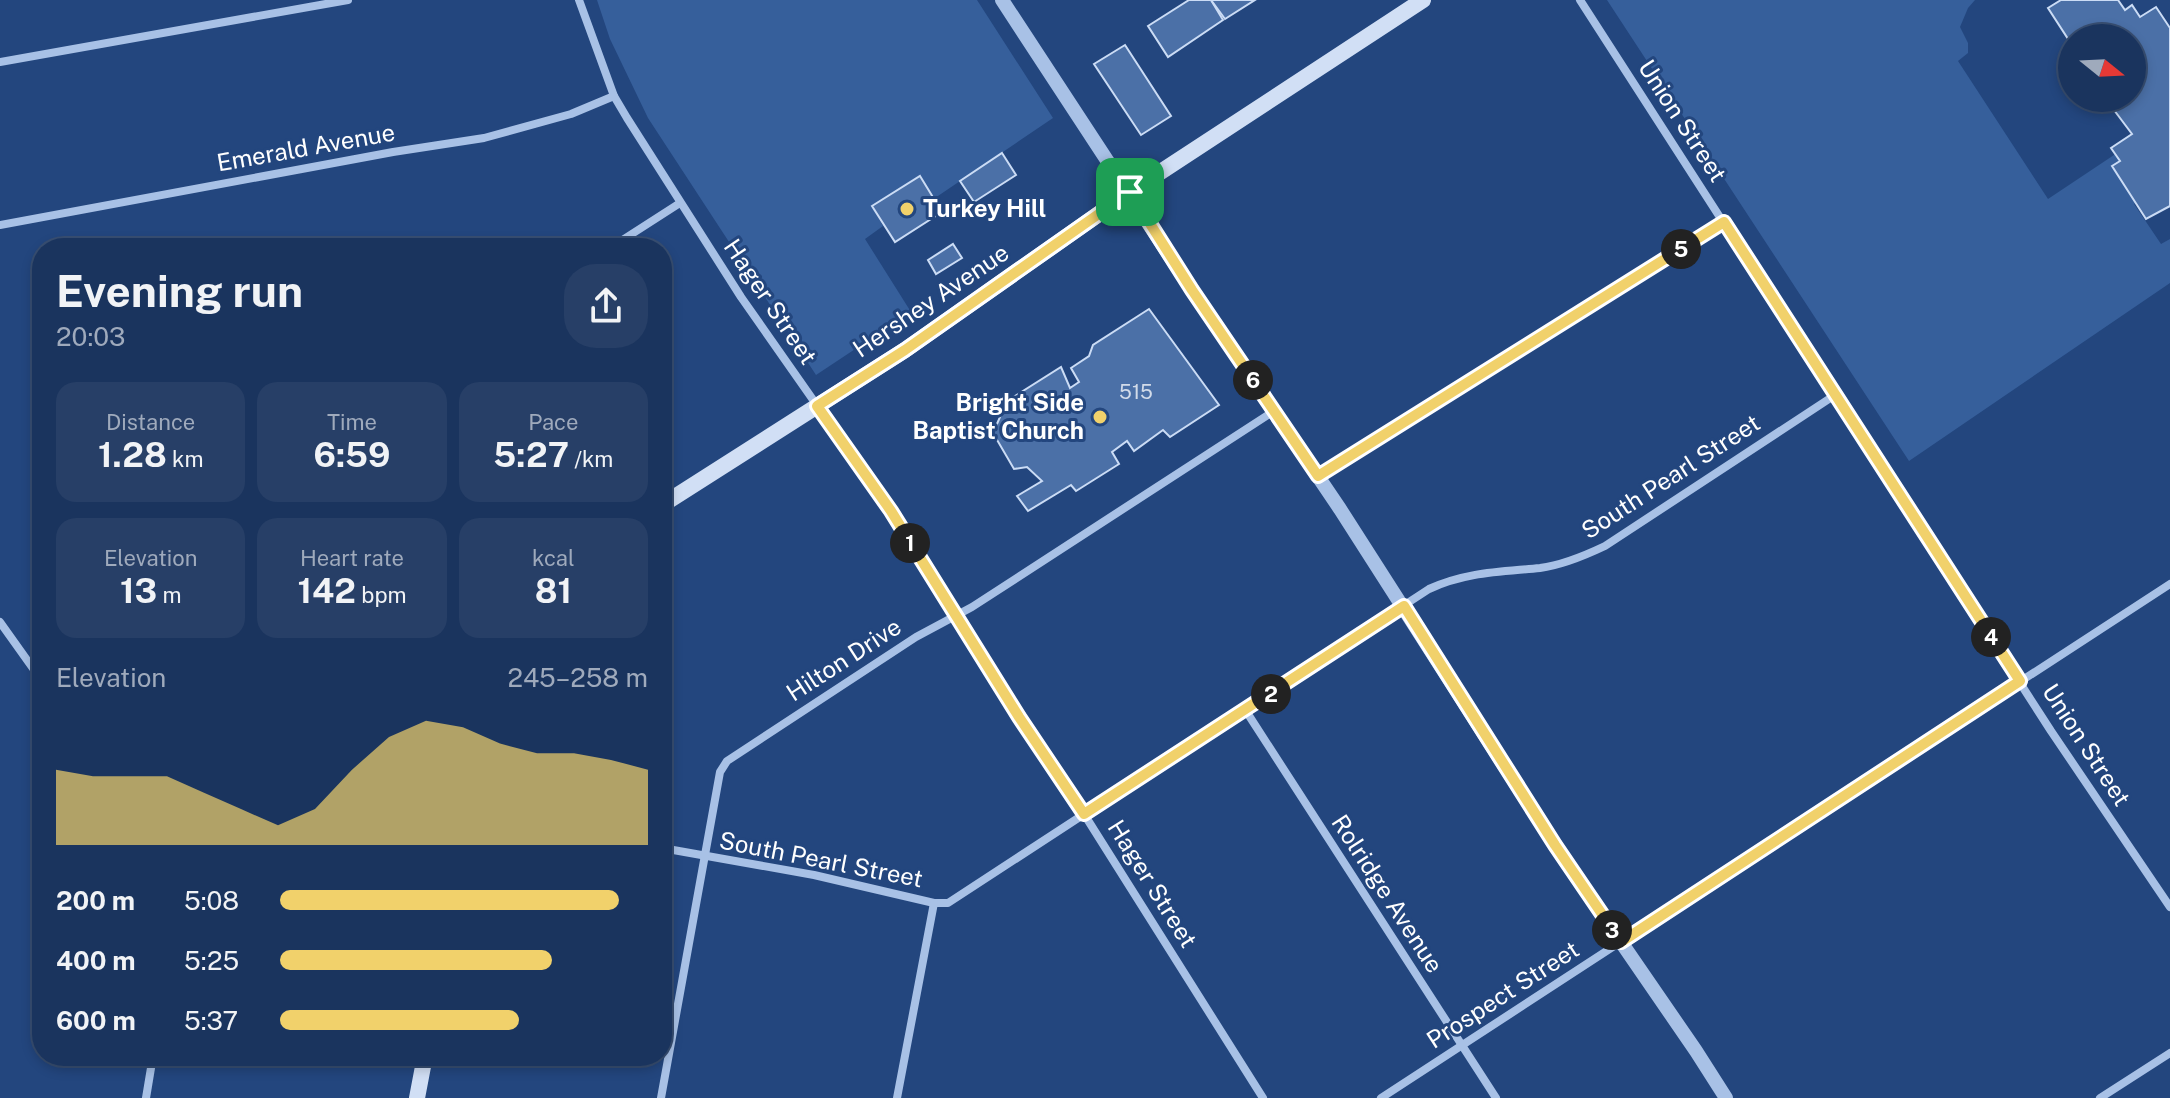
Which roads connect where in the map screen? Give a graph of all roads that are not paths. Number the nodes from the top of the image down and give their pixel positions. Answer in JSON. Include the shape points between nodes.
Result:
{"nodes":[{"id":1,"x":348,"y":0,"type":"edge"},
{"id":2,"x":579,"y":0,"type":"edge"},
{"id":3,"x":1002,"y":0,"type":"edge"},
{"id":4,"x":1423,"y":0,"type":"edge"},
{"id":5,"x":1580,"y":0,"type":"edge"},
{"id":6,"x":0,"y":62,"type":"edge"},
{"id":7,"x":614,"y":96,"type":"junction"},
{"id":8,"x":1130,"y":192,"type":"junction"},
{"id":9,"x":680,"y":203,"type":"junction"},
{"id":10,"x":1724,"y":222,"type":"junction"},
{"id":11,"x":0,"y":225,"type":"edge"},
{"id":12,"x":626,"y":238,"type":"edge"},
{"id":13,"x":1835,"y":395,"type":"junction"},
{"id":14,"x":817,"y":406,"type":"junction"},
{"id":15,"x":1274,"y":411,"type":"junction"},
{"id":16,"x":1318,"y":476,"type":"junction"},
{"id":17,"x":672,"y":499,"type":"edge"},
{"id":18,"x":2170,"y":584,"type":"edge"},
{"id":19,"x":1404,"y":606,"type":"junction"},
{"id":20,"x":955,"y":616,"type":"junction"},
{"id":21,"x":0,"y":622,"type":"edge"},
{"id":22,"x":32,"y":667,"type":"edge"},
{"id":23,"x":2020,"y":681,"type":"junction"},
{"id":24,"x":1246,"y":711,"type":"junction"},
{"id":25,"x":1084,"y":814,"type":"junction"},
{"id":26,"x":672,"y":850,"type":"edge"},
{"id":27,"x":706,"y":856,"type":"junction"},
{"id":28,"x":934,"y":903,"type":"junction"},
{"id":29,"x":2170,"y":907,"type":"edge"},
{"id":30,"x":1621,"y":942,"type":"junction"},
{"id":31,"x":672,"y":1039,"type":"edge"},
{"id":32,"x":1462,"y":1046,"type":"junction"},
{"id":33,"x":2170,"y":1053,"type":"edge"},
{"id":34,"x":151,"y":1066,"type":"edge"},
{"id":35,"x":423,"y":1066,"type":"edge"},
{"id":36,"x":667,"y":1066,"type":"edge"},
{"id":37,"x":146,"y":1098,"type":"edge"},
{"id":38,"x":417,"y":1098,"type":"edge"},
{"id":39,"x":661,"y":1098,"type":"edge"},
{"id":40,"x":897,"y":1098,"type":"edge"},
{"id":41,"x":1263,"y":1098,"type":"edge"},
{"id":42,"x":1381,"y":1098,"type":"edge"},
{"id":43,"x":1496,"y":1098,"type":"edge"},
{"id":44,"x":1726,"y":1098,"type":"edge"},
{"id":45,"x":2100,"y":1098,"type":"edge"}],
"edges":[{"from":1,"to":6,"type":"street"},
{"from":2,"to":7,"type":"street","name":"Hager Street"},
{"from":3,"to":8,"type":"street"},
{"from":4,"to":8,"type":"main road","name":"Hershey Avenue"},
{"from":5,"to":10,"type":"street","name":"Union Street"},
{"from":7,"to":9,"type":"street","name":"Hager Street"},
{"from":7,"to":11,"type":"street","name":"Emerald Avenue","via":[[484,138]]},
{"from":8,"to":14,"type":"main road","name":"Hershey Avenue"},
{"from":8,"to":15,"type":"street"},
{"from":9,"to":12,"type":"street"},
{"from":9,"to":14,"type":"street","name":"Hager Street"},
{"from":10,"to":13,"type":"street","name":"Union Street"},
{"from":10,"to":16,"type":"street"},
{"from":13,"to":19,"type":"street","name":"South Pearl Street","via":[[1605,546],[1542,568],[1451,579]]},
{"from":13,"to":23,"type":"street","name":"Union Street"},
{"from":14,"to":17,"type":"main road","name":"Hershey Avenue"},
{"from":14,"to":20,"type":"street","name":"Hager Street","via":[[891,511]]},
{"from":15,"to":16,"type":"street"},
{"from":15,"to":20,"type":"street","name":"Hilton Drive"},
{"from":16,"to":19,"type":"street"},
{"from":18,"to":23,"type":"street","name":"Prospect Street"},
{"from":19,"to":24,"type":"street","name":"South Pearl Street"},
{"from":19,"to":30,"type":"street"},
{"from":20,"to":25,"type":"street","name":"Hager Street"},
{"from":20,"to":27,"type":"street","name":"Hilton Drive","via":[[727,761],[720,772]]},
{"from":21,"to":22,"type":"street"},
{"from":23,"to":29,"type":"street","name":"Union Street"},
{"from":23,"to":30,"type":"street","name":"Prospect Street"},
{"from":24,"to":25,"type":"street","name":"South Pearl Street"},
{"from":24,"to":32,"type":"street","name":"Rolridge Avenue"},
{"from":25,"to":28,"type":"street","name":"South Pearl Street","via":[[948,903]]},
{"from":25,"to":41,"type":"street","name":"Hager Street"},
{"from":26,"to":27,"type":"street","name":"South Pearl Street"},
{"from":27,"to":28,"type":"street","name":"South Pearl Street"},
{"from":27,"to":31,"type":"street","name":"Hilton Drive"},
{"from":28,"to":40,"type":"street"},
{"from":30,"to":32,"type":"street","name":"Prospect Street"},
{"from":30,"to":44,"type":"street"},
{"from":32,"to":42,"type":"street","name":"Prospect Street"},
{"from":32,"to":43,"type":"street","name":"Rolridge Avenue"},
{"from":33,"to":45,"type":"street"},
{"from":34,"to":37,"type":"street"},
{"from":35,"to":38,"type":"main road"},
{"from":36,"to":39,"type":"street","name":"Hilton Drive"}]}
